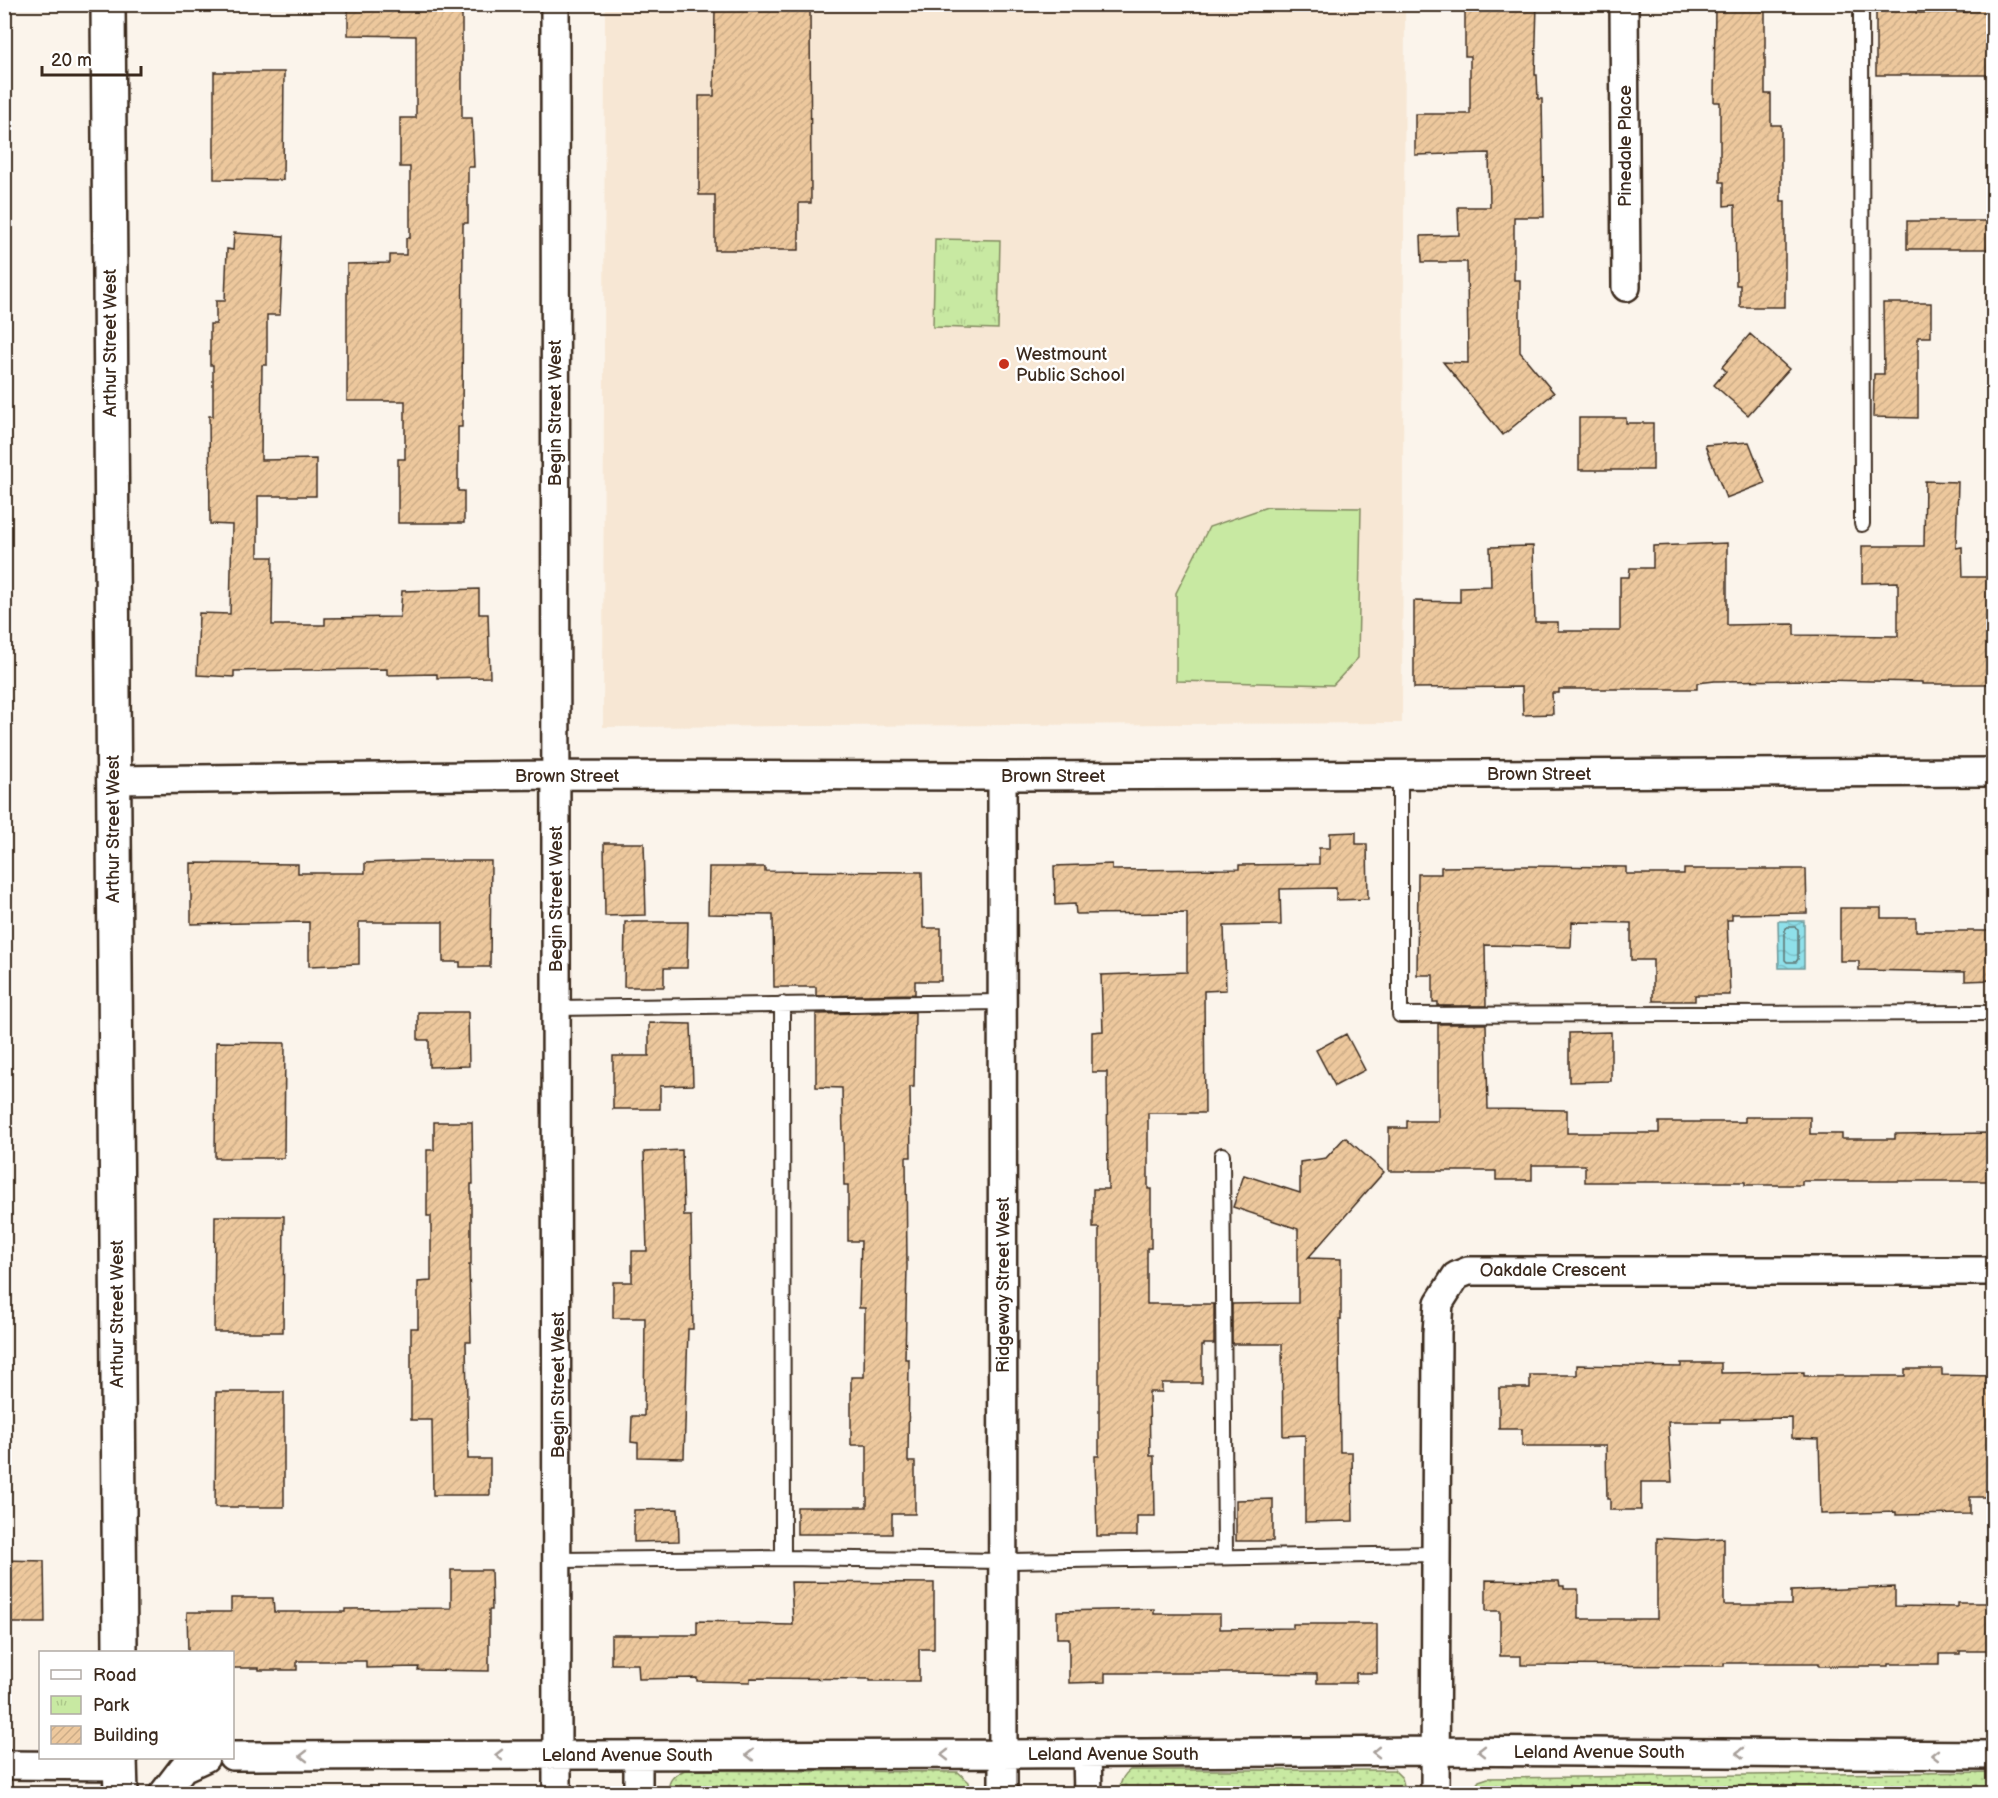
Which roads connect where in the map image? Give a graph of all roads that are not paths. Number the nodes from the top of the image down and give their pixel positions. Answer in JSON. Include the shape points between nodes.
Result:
{"nodes":[{"id":1,"x":108,"y":4,"type":"edge"},
{"id":2,"x":555,"y":4,"type":"edge"},
{"id":3,"x":1624,"y":4,"type":"edge"},
{"id":4,"x":1861,"y":4,"type":"edge"},
{"id":5,"x":1626,"y":286,"type":"dead end"},
{"id":6,"x":1862,"y":524,"type":"dead end"},
{"id":7,"x":1994,"y":772,"type":"edge"},
{"id":8,"x":1401,"y":774,"type":"junction"},
{"id":9,"x":555,"y":775,"type":"junction"},
{"id":10,"x":1002,"y":776,"type":"junction"},
{"id":11,"x":113,"y":780,"type":"junction"},
{"id":12,"x":1002,"y":1002,"type":"junction"},
{"id":13,"x":782,"y":1004,"type":"junction"},
{"id":14,"x":556,"y":1008,"type":"junction"},
{"id":15,"x":1994,"y":1013,"type":"edge"},
{"id":16,"x":1222,"y":1155,"type":"dead end"},
{"id":17,"x":1994,"y":1271,"type":"edge"},
{"id":18,"x":1436,"y":1554,"type":"junction"},
{"id":19,"x":1225,"y":1557,"type":"junction"},
{"id":20,"x":783,"y":1558,"type":"junction"},
{"id":21,"x":558,"y":1560,"type":"junction"},
{"id":22,"x":1003,"y":1561,"type":"junction"},
{"id":23,"x":120,"y":1651,"type":"edge"},
{"id":24,"x":1434,"y":1751,"type":"junction"},
{"id":25,"x":1003,"y":1754,"type":"junction"},
{"id":26,"x":1087,"y":1754,"type":"junction"},
{"id":27,"x":558,"y":1755,"type":"junction"},
{"id":28,"x":638,"y":1755,"type":"junction"},
{"id":29,"x":1994,"y":1755,"type":"edge"},
{"id":30,"x":234,"y":1756,"type":"edge"},
{"id":31,"x":203,"y":1759,"type":"edge"},
{"id":32,"x":4,"y":1765,"type":"edge"},
{"id":33,"x":121,"y":1772,"type":"edge"},
{"id":34,"x":163,"y":1794,"type":"edge"},
{"id":35,"x":557,"y":1794,"type":"edge"},
{"id":36,"x":638,"y":1794,"type":"edge"},
{"id":37,"x":1003,"y":1794,"type":"edge"},
{"id":38,"x":1088,"y":1794,"type":"edge"},
{"id":39,"x":1435,"y":1794,"type":"edge"}],
"edges":[{"from":1,"to":11,"type":"main road","name":"Arthur Street West"},
{"from":2,"to":9,"type":"street","name":"Begin Street West"},
{"from":3,"to":5,"type":"street","name":"Pinedale Place"},
{"from":4,"to":6,"type":"lane"},
{"from":7,"to":8,"type":"street","name":"Brown Street"},
{"from":8,"to":10,"type":"street","name":"Brown Street"},
{"from":8,"to":15,"type":"lane","via":[[1400,1015]]},
{"from":9,"to":10,"type":"street","name":"Brown Street"},
{"from":9,"to":11,"type":"street","name":"Brown Street"},
{"from":9,"to":14,"type":"street","name":"Begin Street West"},
{"from":10,"to":12,"type":"street","name":"Ridgeway Street West"},
{"from":11,"to":23,"type":"main road","name":"Arthur Street West"},
{"from":12,"to":13,"type":"lane"},
{"from":12,"to":22,"type":"street","name":"Ridgeway Street West"},
{"from":13,"to":14,"type":"lane"},
{"from":13,"to":20,"type":"lane"},
{"from":14,"to":21,"type":"street","name":"Begin Street West"},
{"from":16,"to":19,"type":"lane"},
{"from":17,"to":18,"type":"street","name":"Oakdale Crescent","via":[[1565,1269],[1468,1271],[1456,1276],[1439,1303]]},
{"from":18,"to":19,"type":"lane"},
{"from":18,"to":24,"type":"street","name":"Oakdale Crescent"},
{"from":19,"to":22,"type":"lane"},
{"from":20,"to":21,"type":"lane"},
{"from":20,"to":22,"type":"lane"},
{"from":21,"to":27,"type":"street","name":"Begin Street West"},
{"from":22,"to":25,"type":"street","name":"Ridgeway Street West"},
{"from":24,"to":26,"type":"street","name":"Leland Avenue South","one_way":true},
{"from":29,"to":24,"type":"street","name":"Leland Avenue South","one_way":true},
{"from":24,"to":39,"type":"street","name":"Oakdale Crescent"},
{"from":25,"to":26,"type":"street","name":"Leland Avenue South"},
{"from":25,"to":28,"type":"street","name":"Leland Avenue South","one_way":true},
{"from":25,"to":37,"type":"street","name":"Ridgeway Street West"},
{"from":26,"to":38,"type":"street"},
{"from":27,"to":28,"type":"street","name":"Leland Avenue South"},
{"from":27,"to":30,"type":"street","name":"Leland Avenue South","one_way":true},
{"from":27,"to":35,"type":"street","name":"Begin Street West"},
{"from":28,"to":36,"type":"street"},
{"from":31,"to":34,"type":"street","via":[[183,1767]]},
{"from":32,"to":33,"type":"street"}]}
